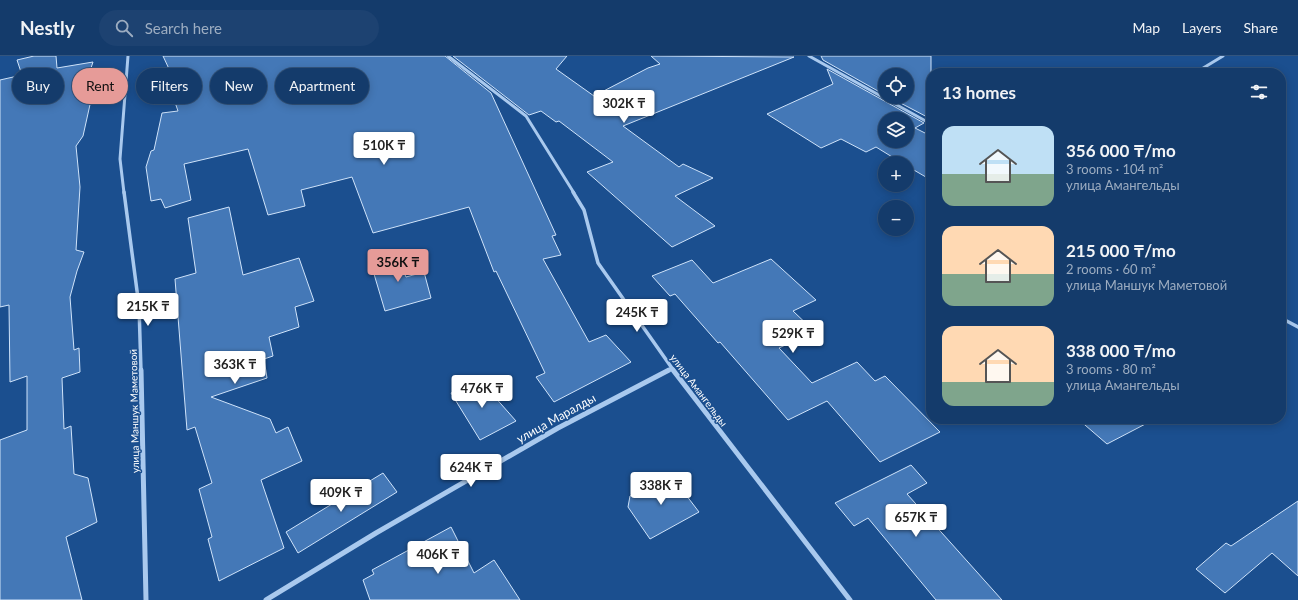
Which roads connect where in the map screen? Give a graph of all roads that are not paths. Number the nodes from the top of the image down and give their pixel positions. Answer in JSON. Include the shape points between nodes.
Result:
{"nodes":[{"id":1,"x":128,"y":56,"type":"edge"},
{"id":2,"x":448,"y":56,"type":"edge"},
{"id":3,"x":809,"y":56,"type":"edge"},
{"id":4,"x":1223,"y":56,"type":"edge"},
{"id":5,"x":1203,"y":68,"type":"edge"},
{"id":6,"x":926,"y":121,"type":"edge"},
{"id":7,"x":1286,"y":321,"type":"edge"},
{"id":8,"x":1298,"y":327,"type":"edge"},
{"id":9,"x":672,"y":368,"type":"junction"},
{"id":10,"x":146,"y":600,"type":"edge"},
{"id":11,"x":266,"y":600,"type":"edge"},
{"id":12,"x":850,"y":600,"type":"edge"}],
"edges":[{"from":1,"to":10,"type":"street","name":"улица Маншук Маметовой","via":[[120,159],[139,306]]},
{"from":2,"to":9,"type":"street","name":"улица Амангельды","via":[[526,116],[584,210],[598,263]]},
{"from":3,"to":6,"type":"street"},
{"from":4,"to":5,"type":"street"},
{"from":7,"to":8,"type":"street"},
{"from":9,"to":11,"type":"street","name":"улица Маралды","via":[[558,428]]},
{"from":9,"to":12,"type":"street","name":"улица Амангельды"}]}
